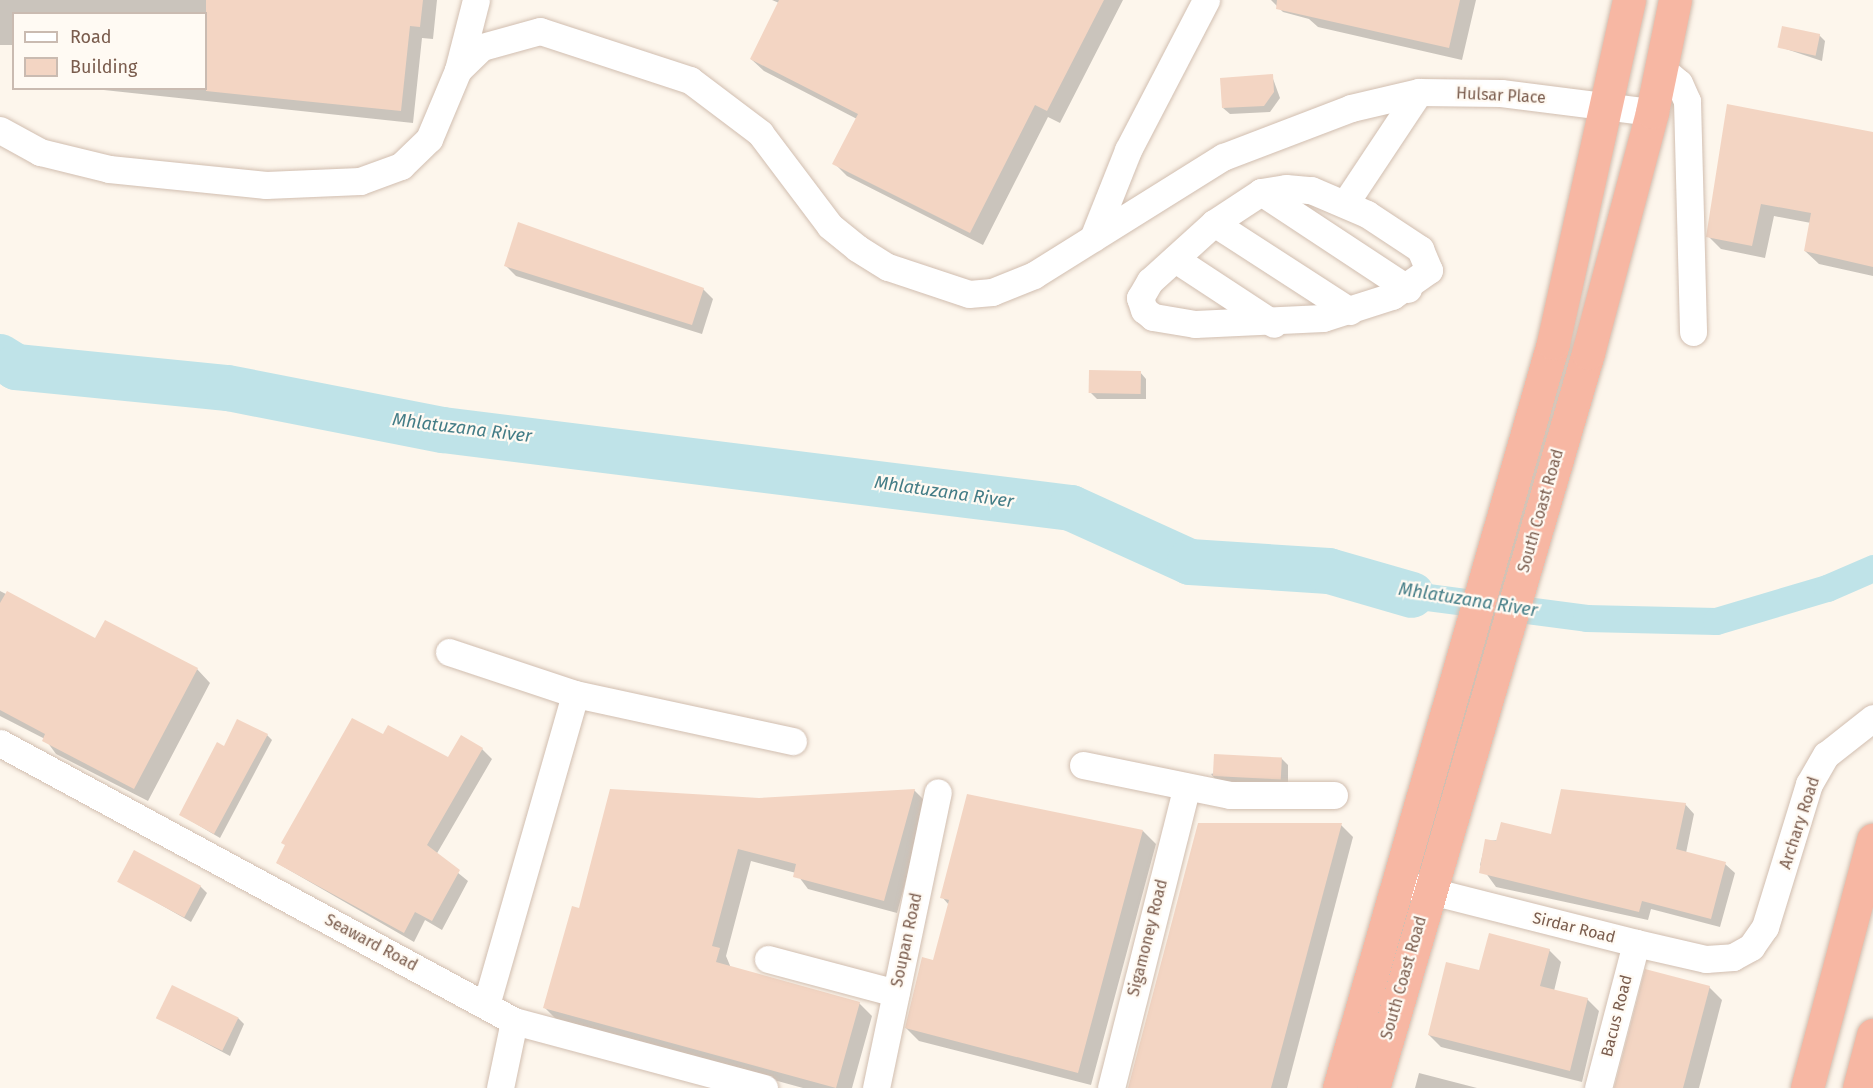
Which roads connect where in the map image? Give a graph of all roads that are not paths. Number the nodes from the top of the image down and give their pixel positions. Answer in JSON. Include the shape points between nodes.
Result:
{"nodes":[{"id":1,"x":476,"y":0,"type":"edge"},
{"id":2,"x":1206,"y":0,"type":"edge"},
{"id":3,"x":1629,"y":0,"type":"edge"},
{"id":4,"x":1675,"y":0,"type":"edge"},
{"id":5,"x":1661,"y":68,"type":"junction"},
{"id":6,"x":458,"y":70,"type":"junction"},
{"id":7,"x":1419,"y":92,"type":"junction"},
{"id":8,"x":1610,"y":104,"type":"junction"},
{"id":9,"x":1652,"y":112,"type":"junction"},
{"id":10,"x":0,"y":130,"type":"edge"},
{"id":11,"x":1261,"y":192,"type":"junction"},
{"id":12,"x":1346,"y":202,"type":"junction"},
{"id":13,"x":1214,"y":223,"type":"junction"},
{"id":14,"x":1093,"y":238,"type":"junction"},
{"id":15,"x":1175,"y":259,"type":"junction"},
{"id":16,"x":1408,"y":288,"type":"junction"},
{"id":17,"x":1350,"y":311,"type":"junction"},
{"id":18,"x":1274,"y":324,"type":"junction"},
{"id":19,"x":1693,"y":332,"type":"dead end"},
{"id":20,"x":449,"y":652,"type":"dead end"},
{"id":21,"x":575,"y":694,"type":"junction"},
{"id":22,"x":1873,"y":718,"type":"edge"},
{"id":23,"x":793,"y":741,"type":"dead end"},
{"id":24,"x":0,"y":742,"type":"edge"},
{"id":25,"x":1083,"y":765,"type":"dead end"},
{"id":26,"x":1185,"y":789,"type":"junction"},
{"id":27,"x":938,"y":792,"type":"dead end"},
{"id":28,"x":1334,"y":795,"type":"dead end"},
{"id":29,"x":1873,"y":840,"type":"edge"},
{"id":30,"x":1396,"y":882,"type":"junction"},
{"id":31,"x":1429,"y":891,"type":"junction"},
{"id":32,"x":1636,"y":943,"type":"junction"},
{"id":33,"x":1751,"y":947,"type":"joint"},
{"id":34,"x":768,"y":959,"type":"dead end"},
{"id":35,"x":896,"y":993,"type":"junction"},
{"id":36,"x":486,"y":1005,"type":"junction"},
{"id":37,"x":514,"y":1021,"type":"junction"},
{"id":38,"x":1873,"y":1035,"type":"edge"},
{"id":39,"x":500,"y":1088,"type":"edge"},
{"id":40,"x":764,"y":1088,"type":"edge"},
{"id":41,"x":876,"y":1088,"type":"edge"},
{"id":42,"x":1111,"y":1088,"type":"edge"},
{"id":43,"x":1339,"y":1088,"type":"edge"},
{"id":44,"x":1373,"y":1088,"type":"edge"},
{"id":45,"x":1598,"y":1088,"type":"edge"},
{"id":46,"x":1807,"y":1088,"type":"edge"},
{"id":47,"x":1859,"y":1088,"type":"edge"}],
"edges":[{"from":1,"to":6,"type":"street"},
{"from":2,"to":14,"type":"street","via":[[1128,150]]},
{"from":3,"to":8,"type":"highway","name":"South Coast Road"},
{"from":4,"to":5,"type":"highway","name":"South Coast Road"},
{"from":5,"to":9,"type":"highway","name":"South Coast Road"},
{"from":5,"to":19,"type":"street","via":[[1679,82],[1687,101]]},
{"from":6,"to":10,"type":"street","via":[[429,139],[401,166],[360,181],[266,185],[120,170],[40,152]]},
{"from":6,"to":14,"type":"street","name":"Hulsar Place","via":[[482,47],[540,32],[690,80],[760,133],[830,226],[856,248],[949,291],[969,294],[1012,286]]},
{"from":7,"to":8,"type":"street","name":"Hulsar Place"},
{"from":7,"to":12,"type":"street"},
{"from":7,"to":14,"type":"street","name":"Hulsar Place","via":[[1352,108],[1222,157]]},
{"from":8,"to":9,"type":"street","name":"Hulsar Place"},
{"from":8,"to":30,"type":"highway","name":"South Coast Road","via":[[1553,344]]},
{"from":9,"to":31,"type":"highway","name":"South Coast Road","via":[[1588,353]]},
{"from":11,"to":12,"type":"street","via":[[1311,190]]},
{"from":11,"to":13,"type":"street"},
{"from":11,"to":16,"type":"street"},
{"from":12,"to":16,"type":"street","via":[[1425,256],[1429,270]]},
{"from":13,"to":15,"type":"street"},
{"from":13,"to":17,"type":"street"},
{"from":15,"to":18,"type":"street"},
{"from":15,"to":18,"type":"street","via":[[1142,292],[1144,310],[1153,317],[1195,324]]},
{"from":16,"to":17,"type":"street"},
{"from":17,"to":18,"type":"street"},
{"from":20,"to":21,"type":"street"},
{"from":21,"to":23,"type":"street"},
{"from":21,"to":36,"type":"street"},
{"from":22,"to":33,"type":"street","name":"Archary Road","via":[[1826,755],[1809,784],[1776,897]]},
{"from":24,"to":36,"type":"street","name":"Seaward Road"},
{"from":25,"to":26,"type":"street"},
{"from":26,"to":28,"type":"street","via":[[1230,795]]},
{"from":26,"to":42,"type":"street","name":"Sigamoney Road"},
{"from":27,"to":35,"type":"street","name":"Soupan Road"},
{"from":29,"to":46,"type":"highway"},
{"from":30,"to":31,"type":"street","name":"Sirdar Road"},
{"from":30,"to":43,"type":"highway","name":"South Coast Road"},
{"from":31,"to":32,"type":"street","name":"Sirdar Road"},
{"from":31,"to":44,"type":"highway","name":"South Coast Road"},
{"from":32,"to":33,"type":"street","name":"Sirdar Road","via":[[1706,959],[1733,957]]},
{"from":32,"to":45,"type":"street","name":"Bacus Road"},
{"from":34,"to":35,"type":"street"},
{"from":35,"to":41,"type":"street","name":"Soupan Road"},
{"from":36,"to":37,"type":"street","name":"Seaward Road"},
{"from":37,"to":39,"type":"street"},
{"from":37,"to":40,"type":"street","name":"Seaward Road"},
{"from":38,"to":47,"type":"highway"}]}
